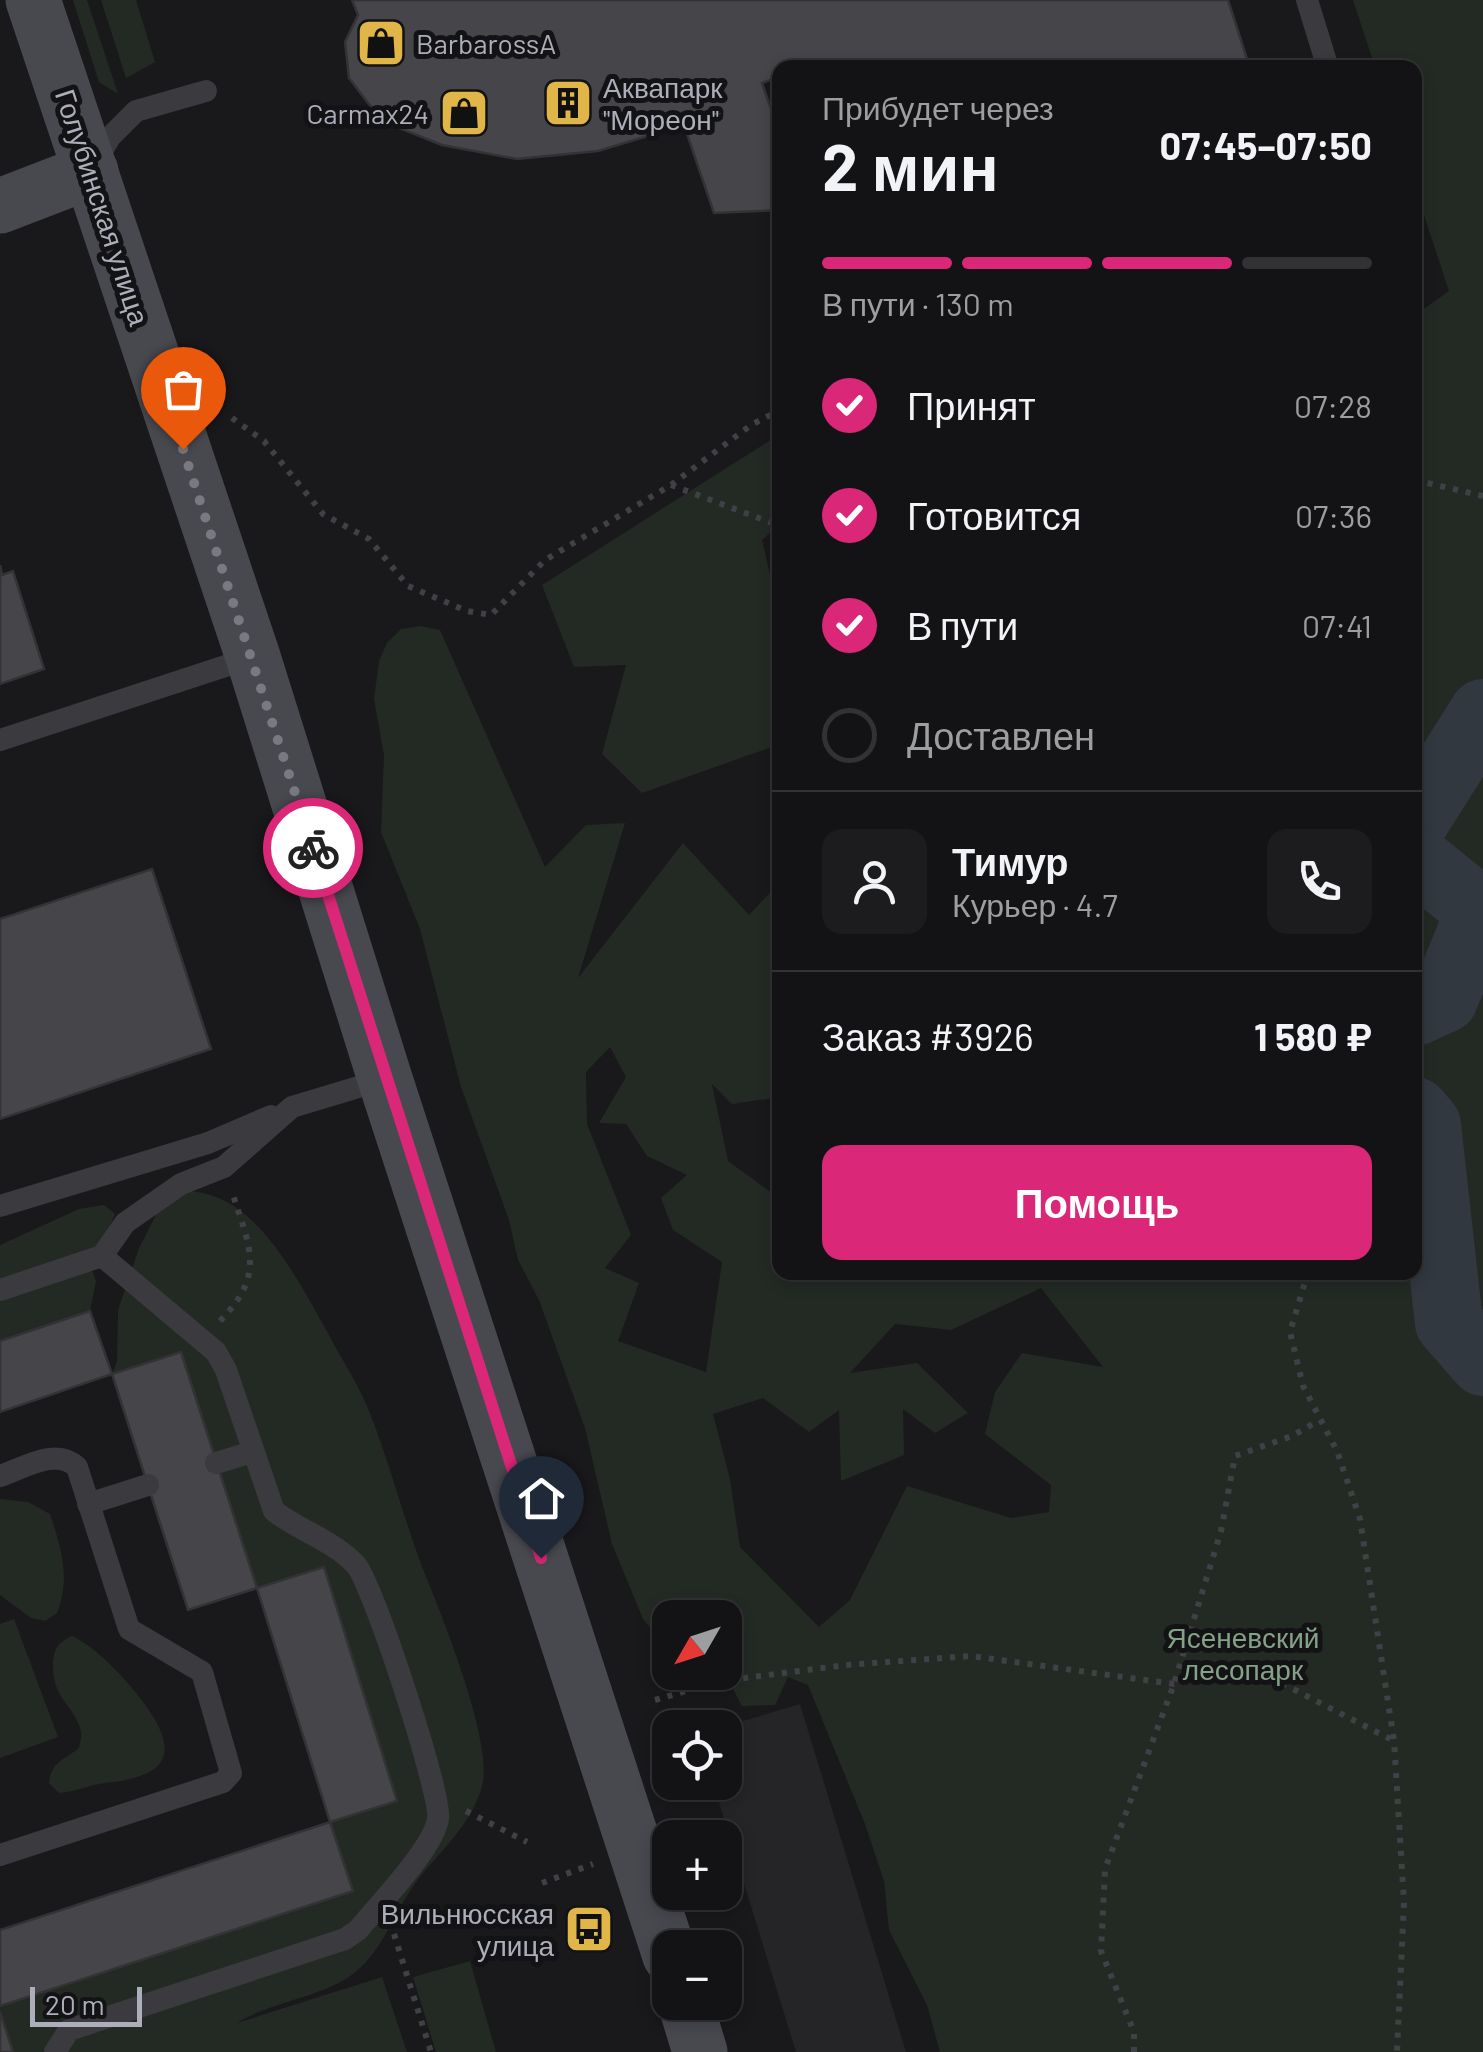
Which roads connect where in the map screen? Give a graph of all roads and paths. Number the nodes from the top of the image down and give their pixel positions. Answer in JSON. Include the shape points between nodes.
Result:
{"nodes":[{"id":1,"x":34,"y":0,"type":"edge"},
{"id":2,"x":1306,"y":0,"type":"edge"},
{"id":3,"x":1325,"y":60,"type":"edge"},
{"id":4,"x":206,"y":91,"type":"dead end"},
{"id":5,"x":90,"y":171,"type":"junction"},
{"id":6,"x":0,"y":206,"type":"edge"},
{"id":7,"x":772,"y":414,"type":"edge"},
{"id":8,"x":232,"y":418,"type":"dead end"},
{"id":9,"x":1422,"y":482,"type":"edge"},
{"id":10,"x":671,"y":485,"type":"junction"},
{"id":11,"x":1483,"y":496,"type":"edge"},
{"id":12,"x":772,"y":523,"type":"edge"},
{"id":13,"x":253,"y":657,"type":"junction"},
{"id":14,"x":0,"y":740,"type":"edge"},
{"id":15,"x":386,"y":1078,"type":"junction"},
{"id":16,"x":292,"y":1107,"type":"junction"},
{"id":17,"x":224,"y":1167,"type":"junction"},
{"id":18,"x":0,"y":1206,"type":"edge"},
{"id":19,"x":102,"y":1256,"type":"junction"},
{"id":20,"x":1306,"y":1280,"type":"edge"},
{"id":21,"x":0,"y":1290,"type":"edge"},
{"id":22,"x":203,"y":1338,"type":"junction"},
{"id":23,"x":1318,"y":1420,"type":"junction"},
{"id":24,"x":252,"y":1452,"type":"junction"},
{"id":25,"x":216,"y":1463,"type":"dead end"},
{"id":26,"x":0,"y":1476,"type":"edge"},
{"id":27,"x":148,"y":1485,"type":"dead end"},
{"id":28,"x":88,"y":1504,"type":"junction"},
{"id":29,"x":1174,"y":1684,"type":"junction"},
{"id":30,"x":655,"y":1700,"type":"dead end"},
{"id":31,"x":1394,"y":1741,"type":"junction"},
{"id":32,"x":0,"y":1855,"type":"edge"},
{"id":33,"x":384,"y":1898,"type":"junction"},
{"id":34,"x":662,"y":1930,"type":"edge"},
{"id":35,"x":690,"y":2020,"type":"edge"},
{"id":36,"x":55,"y":2052,"type":"edge"},
{"id":37,"x":430,"y":2052,"type":"edge"},
{"id":38,"x":700,"y":2052,"type":"edge"},
{"id":39,"x":1134,"y":2052,"type":"edge"},
{"id":40,"x":1397,"y":2052,"type":"edge"}],
"edges":[{"from":1,"to":5,"type":"street","name":"Голубинская улица"},
{"from":2,"to":3,"type":"lane"},
{"from":4,"to":5,"type":"lane","via":[[136,111]]},
{"from":5,"to":6,"type":"street"},
{"from":5,"to":13,"type":"street","name":"Голубинская улица"},
{"from":7,"to":10,"type":"path"},
{"from":8,"to":10,"type":"path","via":[[264,441],[323,514],[369,539],[408,586],[492,615],[545,560]]},
{"from":9,"to":11,"type":"path"},
{"from":10,"to":12,"type":"path"},
{"from":13,"to":14,"type":"lane"},
{"from":13,"to":15,"type":"street","name":"Голубинская улица"},
{"from":15,"to":16,"type":"lane"},
{"from":15,"to":34,"type":"street","name":"Голубинская улица"},
{"from":16,"to":17,"type":"lane"},
{"from":16,"to":18,"type":"lane","via":[[208,1144]]},
{"from":17,"to":19,"type":"lane","via":[[180,1184],[124,1223]]},
{"from":17,"to":22,"type":"path","via":[[253,1257],[241,1300]]},
{"from":19,"to":21,"type":"lane"},
{"from":19,"to":22,"type":"lane"},
{"from":20,"to":23,"type":"path","via":[[1290,1332]]},
{"from":22,"to":24,"type":"lane","via":[[226,1370]]},
{"from":23,"to":29,"type":"path","via":[[1235,1456],[1221,1531]]},
{"from":23,"to":31,"type":"path","via":[[1337,1451],[1360,1519]]},
{"from":24,"to":25,"type":"lane"},
{"from":24,"to":33,"type":"lane","via":[[274,1511],[360,1569],[376,1600],[433,1785],[439,1816],[430,1840]]},
{"from":26,"to":28,"type":"lane","via":[[67,1458]]},
{"from":27,"to":28,"type":"lane"},
{"from":28,"to":32,"type":"lane","via":[[129,1628],[202,1672],[231,1773],[223,1782]]},
{"from":29,"to":30,"type":"path","via":[[971,1656],[739,1679]]},
{"from":29,"to":31,"type":"path","via":[[1232,1670],[1266,1675]]},
{"from":29,"to":39,"type":"path","via":[[1105,1868],[1101,1952],[1134,2032]]},
{"from":31,"to":40,"type":"path","via":[[1404,1902]]},
{"from":33,"to":36,"type":"lane","via":[[345,1939],[69,2030]]},
{"from":33,"to":37,"type":"path"},
{"from":35,"to":38,"type":"street"}]}
